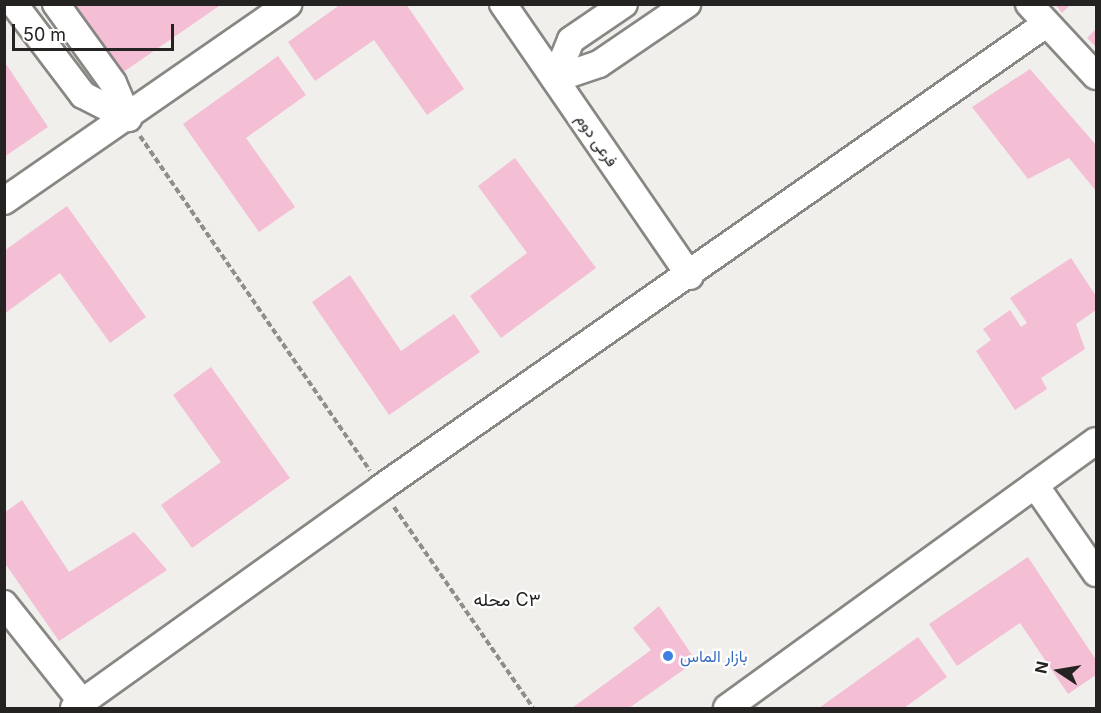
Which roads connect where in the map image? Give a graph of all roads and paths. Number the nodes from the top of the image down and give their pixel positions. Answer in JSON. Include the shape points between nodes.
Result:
{"nodes":[{"id":1,"x":14,"y":4,"type":"edge"},
{"id":2,"x":56,"y":4,"type":"edge"},
{"id":3,"x":288,"y":4,"type":"edge"},
{"id":4,"x":503,"y":4,"type":"edge"},
{"id":5,"x":624,"y":4,"type":"edge"},
{"id":6,"x":687,"y":4,"type":"edge"},
{"id":7,"x":1029,"y":4,"type":"edge"},
{"id":8,"x":1046,"y":24,"type":"junction"},
{"id":9,"x":1096,"y":76,"type":"edge"},
{"id":10,"x":555,"y":79,"type":"junction"},
{"id":11,"x":128,"y":118,"type":"junction"},
{"id":12,"x":4,"y":201,"type":"edge"},
{"id":13,"x":690,"y":276,"type":"junction"},
{"id":14,"x":1096,"y":441,"type":"edge"},
{"id":15,"x":1035,"y":485,"type":"junction"},
{"id":16,"x":381,"y":488,"type":"junction"},
{"id":17,"x":1096,"y":573,"type":"edge"},
{"id":18,"x":4,"y":604,"type":"edge"},
{"id":19,"x":759,"y":699,"type":"edge"},
{"id":20,"x":78,"y":705,"type":"edge"},
{"id":21,"x":533,"y":708,"type":"edge"},
{"id":22,"x":727,"y":708,"type":"edge"}],
"edges":[{"from":1,"to":11,"type":"street","via":[[83,95]]},
{"from":2,"to":11,"type":"street","via":[[113,83]]},
{"from":3,"to":11,"type":"street"},
{"from":4,"to":10,"type":"street","name":"فرعی دوم"},
{"from":5,"to":10,"type":"street","via":[[571,40]]},
{"from":6,"to":10,"type":"street","via":[[599,64]]},
{"from":7,"to":8,"type":"street"},
{"from":8,"to":9,"type":"street"},
{"from":8,"to":13,"type":"street"},
{"from":10,"to":13,"type":"street","name":"فرعی دوم"},
{"from":11,"to":12,"type":"street"},
{"from":11,"to":16,"type":"path"},
{"from":13,"to":16,"type":"street"},
{"from":14,"to":15,"type":"street"},
{"from":15,"to":17,"type":"street"},
{"from":15,"to":19,"type":"street"},
{"from":16,"to":20,"type":"street"},
{"from":16,"to":21,"type":"path"},
{"from":18,"to":20,"type":"street"},
{"from":19,"to":22,"type":"street"}]}
